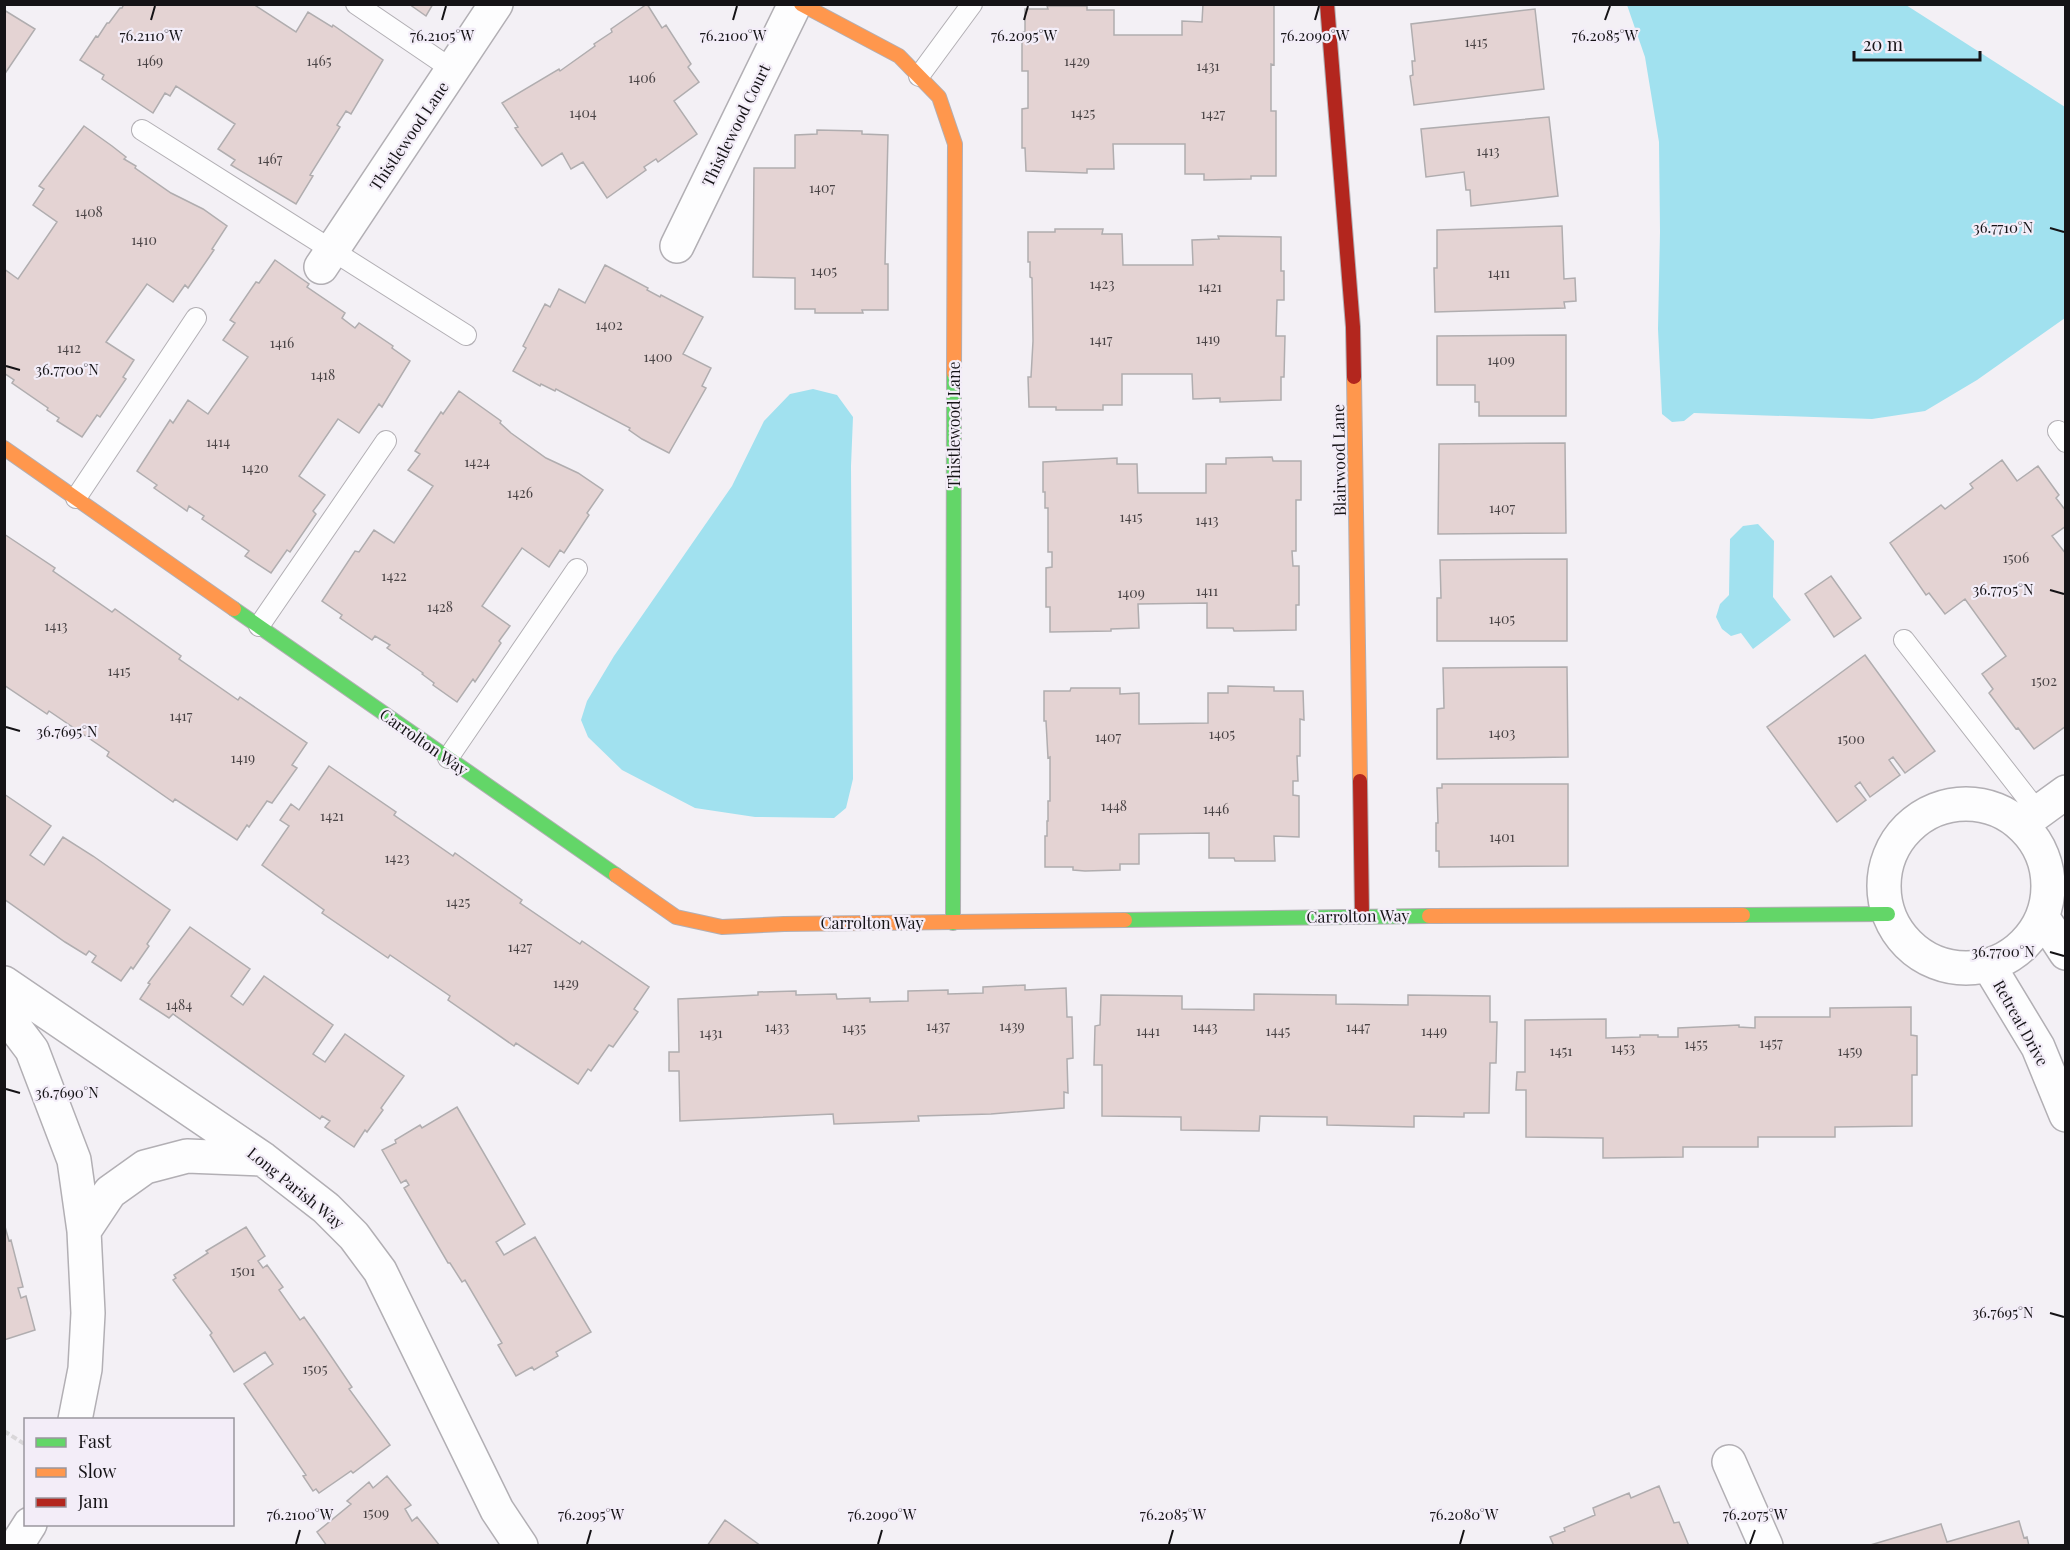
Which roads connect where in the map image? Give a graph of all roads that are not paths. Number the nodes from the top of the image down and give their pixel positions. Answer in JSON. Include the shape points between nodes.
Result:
{"nodes":[{"id":1,"x":356,"y":4,"type":"edge"},
{"id":2,"x":496,"y":4,"type":"edge"},
{"id":3,"x":795,"y":4,"type":"edge"},
{"id":4,"x":801,"y":4,"type":"edge"},
{"id":5,"x":972,"y":4,"type":"edge"},
{"id":6,"x":1327,"y":4,"type":"edge"},
{"id":7,"x":453,"y":70,"type":"junction"},
{"id":8,"x":919,"y":76,"type":"junction"},
{"id":9,"x":142,"y":130,"type":"dead end"},
{"id":10,"x":677,"y":246,"type":"dead end"},
{"id":11,"x":327,"y":259,"type":"junction"},
{"id":12,"x":196,"y":318,"type":"dead end"},
{"id":13,"x":466,"y":335,"type":"dead end"},
{"id":14,"x":386,"y":441,"type":"dead end"},
{"id":15,"x":4,"y":448,"type":"edge"},
{"id":16,"x":76,"y":498,"type":"junction"},
{"id":17,"x":576,"y":569,"type":"dead end"},
{"id":18,"x":259,"y":626,"type":"junction"},
{"id":19,"x":1904,"y":640,"type":"dead end"},
{"id":20,"x":448,"y":758,"type":"junction"},
{"id":21,"x":2066,"y":792,"type":"edge"},
{"id":22,"x":2030,"y":818,"type":"junction"},
{"id":23,"x":1888,"y":914,"type":"junction"},
{"id":24,"x":1362,"y":916,"type":"junction"},
{"id":25,"x":2043,"y":918,"type":"junction"},
{"id":26,"x":953,"y":923,"type":"junction"},
{"id":27,"x":2066,"y":953,"type":"edge"},
{"id":28,"x":1989,"y":966,"type":"junction"},
{"id":29,"x":4,"y":983,"type":"edge"},
{"id":30,"x":4,"y":1013,"type":"edge"},
{"id":31,"x":2066,"y":1115,"type":"edge"},
{"id":32,"x":263,"y":1159,"type":"junction"},
{"id":33,"x":84,"y":1231,"type":"junction"},
{"id":34,"x":75,"y":1418,"type":"edge"},
{"id":35,"x":1729,"y":1462,"type":"dead end"},
{"id":36,"x":29,"y":1526,"type":"edge"},
{"id":37,"x":16,"y":1545,"type":"edge"},
{"id":38,"x":521,"y":1545,"type":"edge"},
{"id":39,"x":1766,"y":1545,"type":"edge"}],
"edges":[{"from":1,"to":7,"type":"lane"},
{"from":2,"to":7,"type":"street","name":"Thistlewood Lane"},
{"from":3,"to":10,"type":"street","name":"Thistlewood Court"},
{"from":4,"to":8,"type":"street","name":"Thistlewood Lane","via":[[899,56]]},
{"from":5,"to":8,"type":"lane"},
{"from":6,"to":24,"type":"street","name":"Blairwood Lane","via":[[1353,327]]},
{"from":7,"to":11,"type":"street","name":"Thistlewood Lane"},
{"from":8,"to":26,"type":"street","name":"Thistlewood Lane","via":[[939,97],[954,144]]},
{"from":9,"to":11,"type":"lane"},
{"from":11,"to":13,"type":"lane"},
{"from":12,"to":16,"type":"lane"},
{"from":14,"to":18,"type":"lane"},
{"from":15,"to":16,"type":"street","name":"Carrolton Way"},
{"from":16,"to":18,"type":"street","name":"Carrolton Way"},
{"from":17,"to":20,"type":"lane"},
{"from":18,"to":20,"type":"street","name":"Carrolton Way"},
{"from":19,"to":22,"type":"lane"},
{"from":20,"to":26,"type":"street","name":"Carrolton Way","via":[[676,917],[722,927]]},
{"from":21,"to":22,"type":"street"},
{"from":22,"to":23,"type":"street","via":[[1972,803],[1945,806],[1919,817],[1899,836],[1887,860],[1883,887]]},
{"from":22,"to":25,"type":"street","via":[[2047,868],[2049,893]]},
{"from":23,"to":24,"type":"street","name":"Carrolton Way"},
{"from":23,"to":28,"type":"street","via":[[1900,936],[1917,953],[1940,965],[1964,969]]},
{"from":24,"to":26,"type":"street","name":"Carrolton Way"},
{"from":25,"to":27,"type":"street"},
{"from":25,"to":28,"type":"street","via":[[2030,939],[2011,956]]},
{"from":28,"to":31,"type":"street","name":"Retreat Drive","via":[[2038,1047]]},
{"from":29,"to":32,"type":"street","name":"Long Parish Way"},
{"from":30,"to":33,"type":"street","via":[[32,1050],[74,1160]]},
{"from":32,"to":33,"type":"street","via":[[187,1156],[145,1167],[110,1192]]},
{"from":32,"to":38,"type":"street","name":"Long Parish Way","via":[[326,1208],[354,1236],[380,1271],[497,1510]]},
{"from":33,"to":34,"type":"street","via":[[88,1314],[85,1369]]},
{"from":35,"to":39,"type":"street"},
{"from":36,"to":37,"type":"street"}]}
